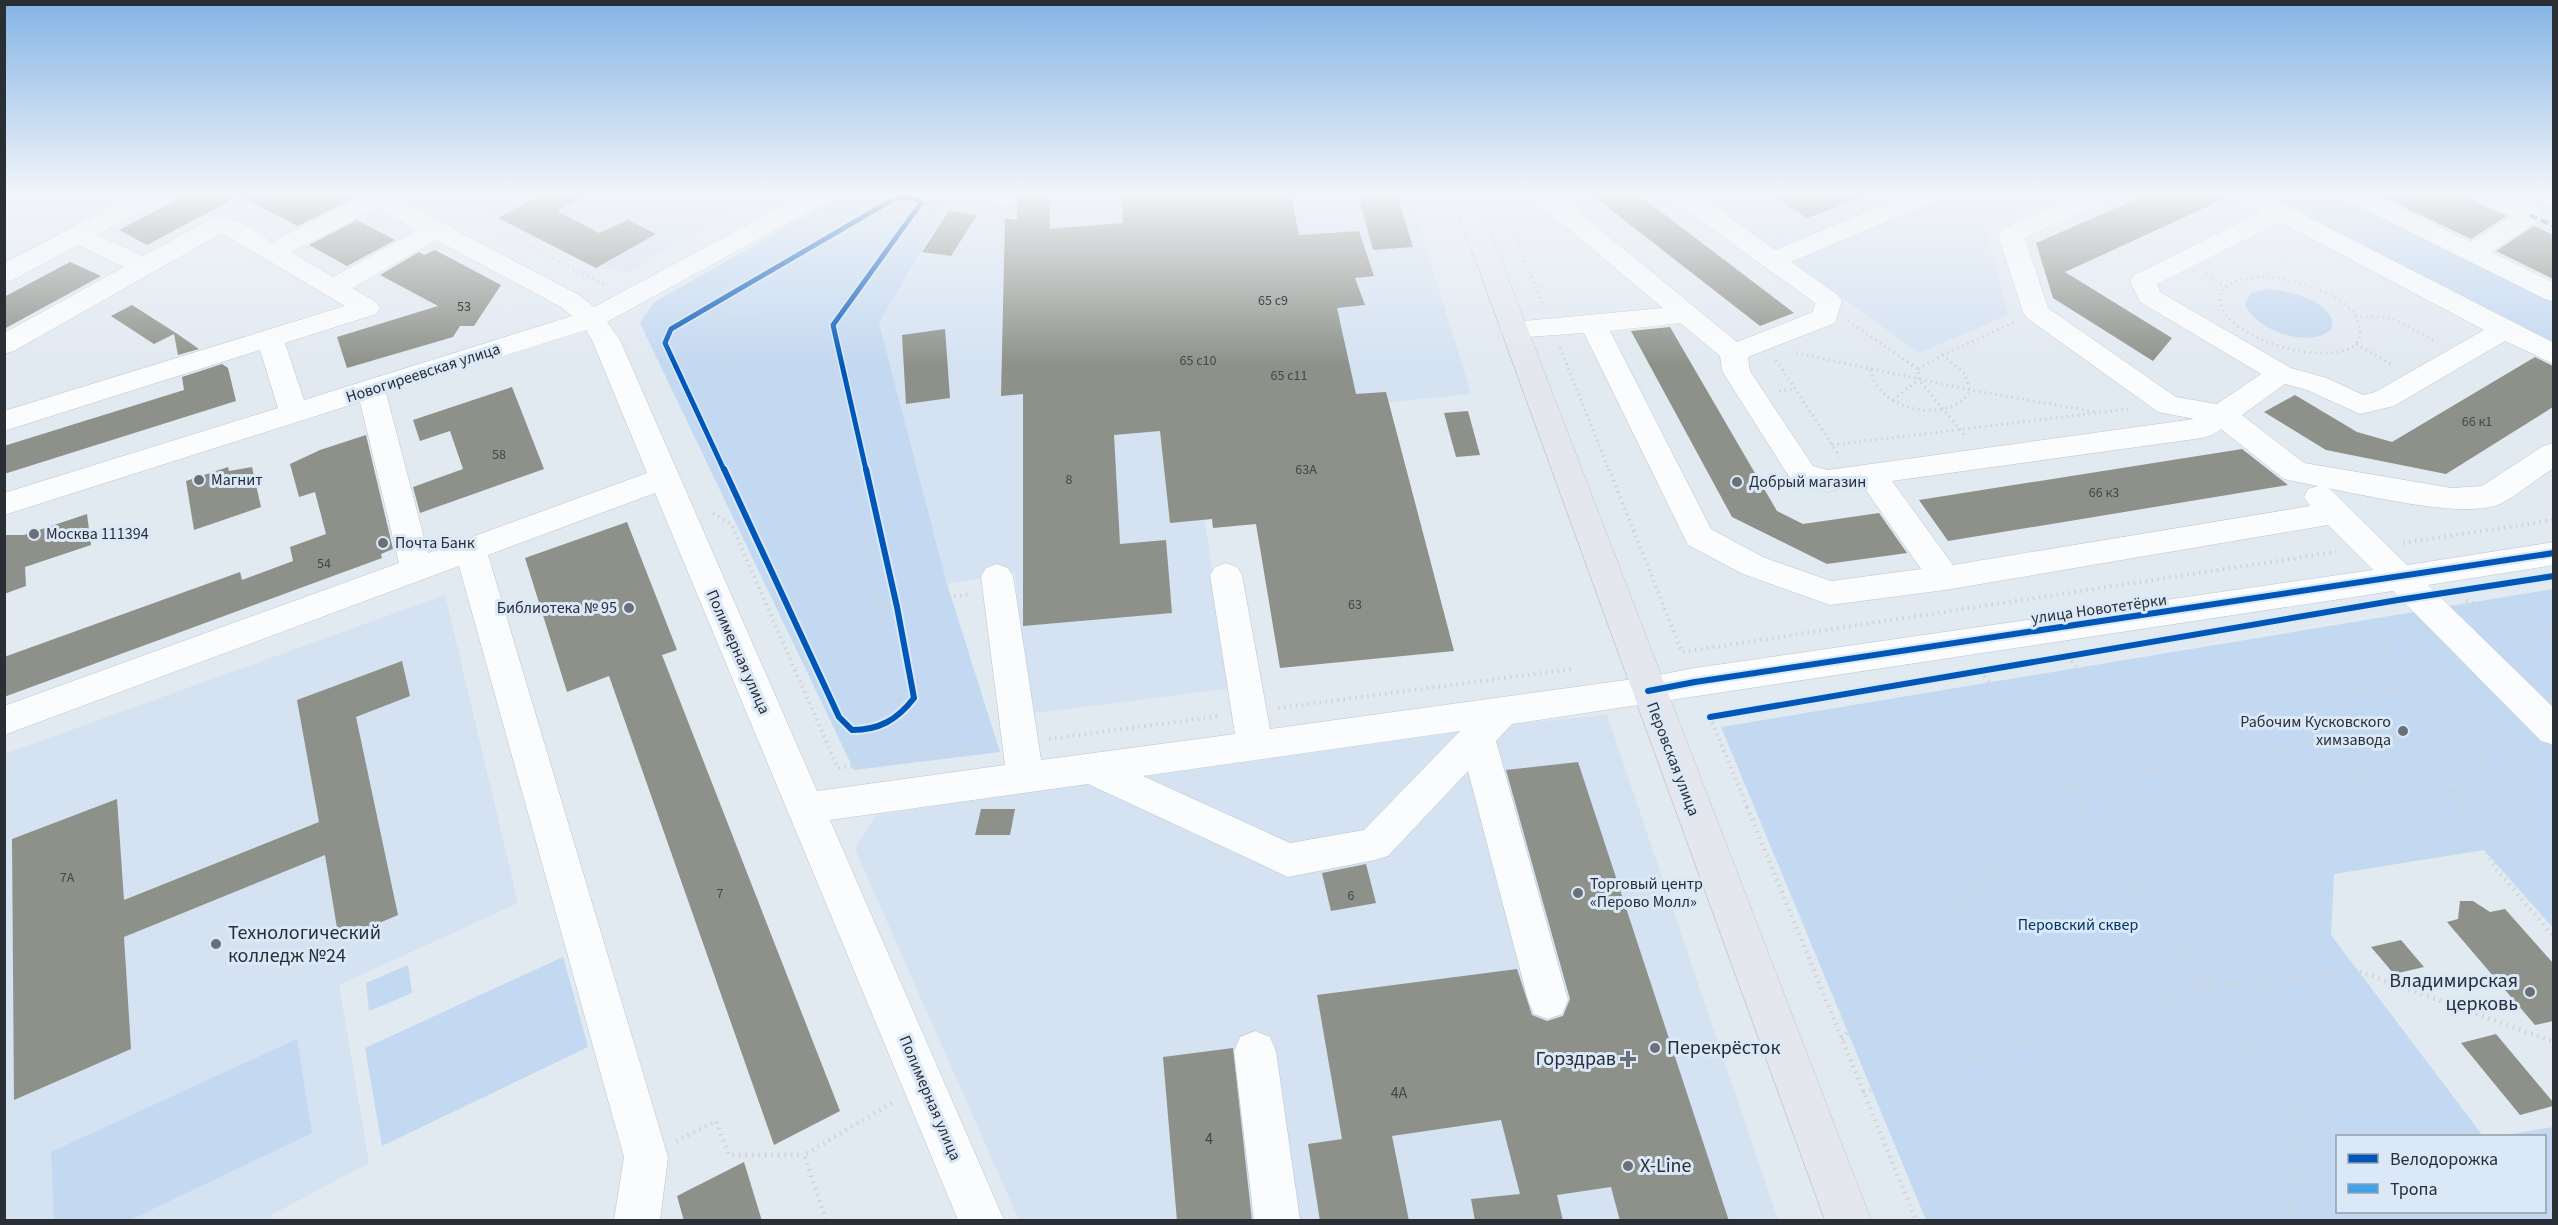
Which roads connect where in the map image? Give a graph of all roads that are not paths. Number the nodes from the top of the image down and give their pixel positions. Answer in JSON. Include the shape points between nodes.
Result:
{"nodes":[{"id":1,"x":44,"y":252,"type":"edge"},
{"id":2,"x":114,"y":252,"type":"edge"},
{"id":3,"x":172,"y":252,"type":"edge"},
{"id":4,"x":272,"y":252,"type":"edge"},
{"id":5,"x":395,"y":252,"type":"edge"},
{"id":6,"x":479,"y":252,"type":"edge"},
{"id":7,"x":715,"y":252,"type":"edge"},
{"id":8,"x":1485,"y":252,"type":"edge"},
{"id":9,"x":1612,"y":252,"type":"edge"},
{"id":10,"x":1776,"y":252,"type":"edge"},
{"id":11,"x":1778,"y":252,"type":"edge"},
{"id":12,"x":1791,"y":252,"type":"edge"},
{"id":13,"x":2017,"y":252,"type":"edge"},
{"id":14,"x":2200,"y":252,"type":"edge"},
{"id":15,"x":2356,"y":252,"type":"edge"},
{"id":16,"x":2472,"y":253,"type":"edge"},
{"id":17,"x":1782,"y":256,"type":"junction"},
{"id":18,"x":145,"y":267,"type":"junction"},
{"id":19,"x":7,"y":271,"type":"edge"},
{"id":20,"x":332,"y":288,"type":"junction"},
{"id":21,"x":2553,"y":293,"type":"edge"},
{"id":22,"x":1687,"y":314,"type":"junction"},
{"id":23,"x":592,"y":319,"type":"junction"},
{"id":24,"x":1593,"y":324,"type":"junction"},
{"id":25,"x":1514,"y":330,"type":"junction"},
{"id":26,"x":2504,"y":330,"type":"junction"},
{"id":27,"x":270,"y":339,"type":"junction"},
{"id":28,"x":4,"y":345,"type":"edge"},
{"id":29,"x":1752,"y":348,"type":"junction"},
{"id":30,"x":2553,"y":356,"type":"edge"},
{"id":31,"x":2281,"y":374,"type":"junction"},
{"id":32,"x":370,"y":389,"type":"junction"},
{"id":33,"x":294,"y":413,"type":"junction"},
{"id":34,"x":2223,"y":415,"type":"junction"},
{"id":35,"x":4,"y":421,"type":"edge"},
{"id":36,"x":2553,"y":453,"type":"edge"},
{"id":37,"x":2295,"y":472,"type":"junction"},
{"id":38,"x":1862,"y":476,"type":"junction"},
{"id":39,"x":664,"y":478,"type":"junction"},
{"id":40,"x":4,"y":504,"type":"edge"},
{"id":41,"x":2334,"y":513,"type":"junction"},
{"id":42,"x":470,"y":549,"type":"junction"},
{"id":43,"x":2553,"y":553,"type":"edge"},
{"id":44,"x":416,"y":570,"type":"junction"},
{"id":45,"x":1226,"y":575,"type":"dead end"},
{"id":46,"x":1945,"y":578,"type":"junction"},
{"id":47,"x":999,"y":582,"type":"road end"},
{"id":48,"x":2420,"y":589,"type":"junction"},
{"id":49,"x":1648,"y":691,"type":"junction"},
{"id":50,"x":1503,"y":710,"type":"junction"},
{"id":51,"x":4,"y":721,"type":"edge"},
{"id":52,"x":1252,"y":728,"type":"junction"},
{"id":53,"x":2553,"y":731,"type":"edge"},
{"id":54,"x":1477,"y":737,"type":"junction"},
{"id":55,"x":1024,"y":760,"type":"junction"},
{"id":56,"x":1089,"y":768,"type":"junction"},
{"id":57,"x":807,"y":808,"type":"junction"},
{"id":58,"x":1548,"y":1000,"type":"dead end"},
{"id":59,"x":1255,"y":1051,"type":"dead end"},
{"id":60,"x":637,"y":1221,"type":"edge"},
{"id":61,"x":981,"y":1221,"type":"edge"},
{"id":62,"x":1277,"y":1221,"type":"edge"},
{"id":63,"x":1848,"y":1221,"type":"edge"}],
"edges":[{"from":1,"to":19,"type":"street"},
{"from":2,"to":18,"type":"street"},
{"from":3,"to":18,"type":"street"},
{"from":4,"to":20,"type":"street"},
{"from":5,"to":20,"type":"street"},
{"from":6,"to":23,"type":"street","name":"Полимерная улица","via":[[570,301]]},
{"from":7,"to":23,"type":"street","name":"Новогиреевская улица"},
{"from":8,"to":25,"type":"main road","name":"Перовская улица"},
{"from":9,"to":22,"type":"street"},
{"from":10,"to":17,"type":"street"},
{"from":11,"to":17,"type":"street"},
{"from":12,"to":17,"type":"street"},
{"from":13,"to":34,"type":"street","via":[[2036,312],[2168,405]]},
{"from":14,"to":31,"type":"street","via":[[2143,281],[2149,296]]},
{"from":15,"to":26,"type":"street"},
{"from":16,"to":21,"type":"street"},
{"from":17,"to":29,"type":"street","via":[[1829,301],[1825,317]]},
{"from":18,"to":28,"type":"street"},
{"from":20,"to":27,"type":"street","via":[[367,308]]},
{"from":22,"to":24,"type":"street"},
{"from":22,"to":29,"type":"street"},
{"from":23,"to":32,"type":"street","name":"Новогиреевская улица"},
{"from":23,"to":39,"type":"street","name":"Полимерная улица","via":[[606,340]]},
{"from":24,"to":25,"type":"street"},
{"from":24,"to":46,"type":"street","via":[[1699,537],[1754,566],[1830,593]]},
{"from":25,"to":49,"type":"main road","name":"Перовская улица"},
{"from":26,"to":30,"type":"street"},
{"from":26,"to":31,"type":"street","via":[[2384,399],[2360,405],[2317,384]]},
{"from":27,"to":33,"type":"street"},
{"from":27,"to":35,"type":"street"},
{"from":29,"to":38,"type":"street","via":[[1736,371],[1802,472],[1827,481]]},
{"from":31,"to":34,"type":"street"},
{"from":32,"to":33,"type":"street","name":"Новогиреевская улица"},
{"from":32,"to":44,"type":"street"},
{"from":33,"to":40,"type":"street","name":"Новогиреевская улица"},
{"from":34,"to":37,"type":"street"},
{"from":34,"to":38,"type":"street","via":[[2202,428]]},
{"from":36,"to":37,"type":"street","via":[[2489,496],[2470,498],[2452,499]]},
{"from":37,"to":41,"type":"street"},
{"from":38,"to":46,"type":"street"},
{"from":39,"to":42,"type":"street"},
{"from":39,"to":57,"type":"street","name":"Полимерная улица"},
{"from":41,"to":46,"type":"street"},
{"from":41,"to":48,"type":"street"},
{"from":42,"to":44,"type":"street"},
{"from":42,"to":60,"type":"street","via":[[646,1156]]},
{"from":43,"to":48,"type":"street","name":"улица Новотетёрки"},
{"from":44,"to":51,"type":"street"},
{"from":45,"to":52,"type":"street"},
{"from":47,"to":55,"type":"street"},
{"from":48,"to":49,"type":"street","name":"улица Новотетёрки"},
{"from":48,"to":53,"type":"street"},
{"from":49,"to":50,"type":"street","name":"улица Новотетёрки"},
{"from":49,"to":63,"type":"main road","name":"Перовская улица"},
{"from":50,"to":52,"type":"street","name":"улица Новотетёрки"},
{"from":50,"to":54,"type":"street"},
{"from":52,"to":56,"type":"street","name":"улица Новотетёрки"},
{"from":54,"to":56,"type":"street","via":[[1375,844],[1288,860]]},
{"from":54,"to":58,"type":"street"},
{"from":55,"to":56,"type":"street","name":"улица Новотетёрки"},
{"from":55,"to":57,"type":"street","name":"улица Новотетёрки"},
{"from":57,"to":61,"type":"street","name":"Полимерная улица"},
{"from":59,"to":62,"type":"street"}]}
